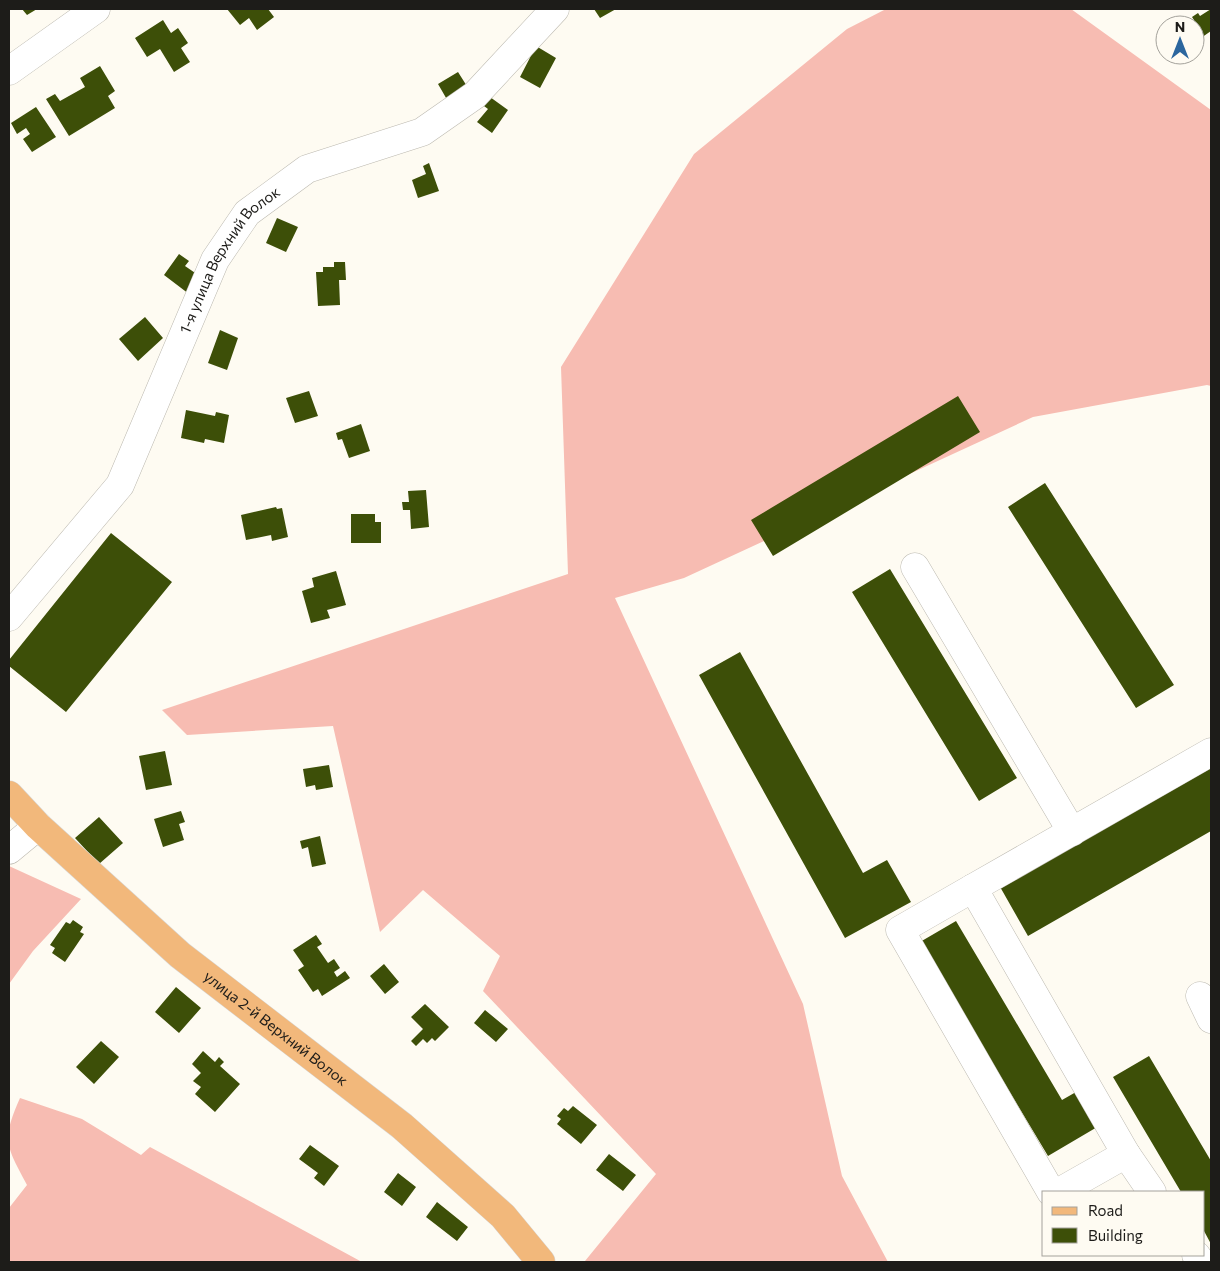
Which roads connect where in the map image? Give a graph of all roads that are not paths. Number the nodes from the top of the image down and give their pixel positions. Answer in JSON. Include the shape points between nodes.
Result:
{"nodes":[{"id":1,"x":96,"y":9,"type":"edge"},
{"id":2,"x":555,"y":9,"type":"edge"},
{"id":3,"x":9,"y":71,"type":"edge"},
{"id":4,"x":915,"y":567,"type":"dead end"},
{"id":5,"x":9,"y":617,"type":"edge"},
{"id":6,"x":1211,"y":752,"type":"edge"},
{"id":7,"x":9,"y":795,"type":"edge"},
{"id":8,"x":38,"y":826,"type":"junction"},
{"id":9,"x":1072,"y":832,"type":"junction"},
{"id":10,"x":9,"y":850,"type":"edge"},
{"id":11,"x":973,"y":888,"type":"junction"},
{"id":12,"x":1126,"y":1154,"type":"junction"},
{"id":13,"x":1050,"y":1191,"type":"edge"},
{"id":14,"x":1061,"y":1191,"type":"edge"},
{"id":15,"x":1151,"y":1191,"type":"edge"},
{"id":16,"x":541,"y":1262,"type":"edge"}],
"edges":[{"from":1,"to":3,"type":"street"},
{"from":2,"to":5,"type":"street","name":"1-я улица Верхний Волок","via":[[476,95],[422,132],[307,169],[247,213],[215,260],[120,485]]},
{"from":4,"to":9,"type":"street"},
{"from":6,"to":9,"type":"street"},
{"from":7,"to":8,"type":"main road","name":"улица 2-й Верхний Волок"},
{"from":8,"to":10,"type":"street"},
{"from":8,"to":16,"type":"main road","name":"улица 2-й Верхний Волок","via":[[180,955],[402,1126],[503,1216]]},
{"from":9,"to":11,"type":"street"},
{"from":11,"to":12,"type":"street"},
{"from":11,"to":13,"type":"street","via":[[900,930]]},
{"from":12,"to":14,"type":"street"},
{"from":12,"to":15,"type":"street"}]}
